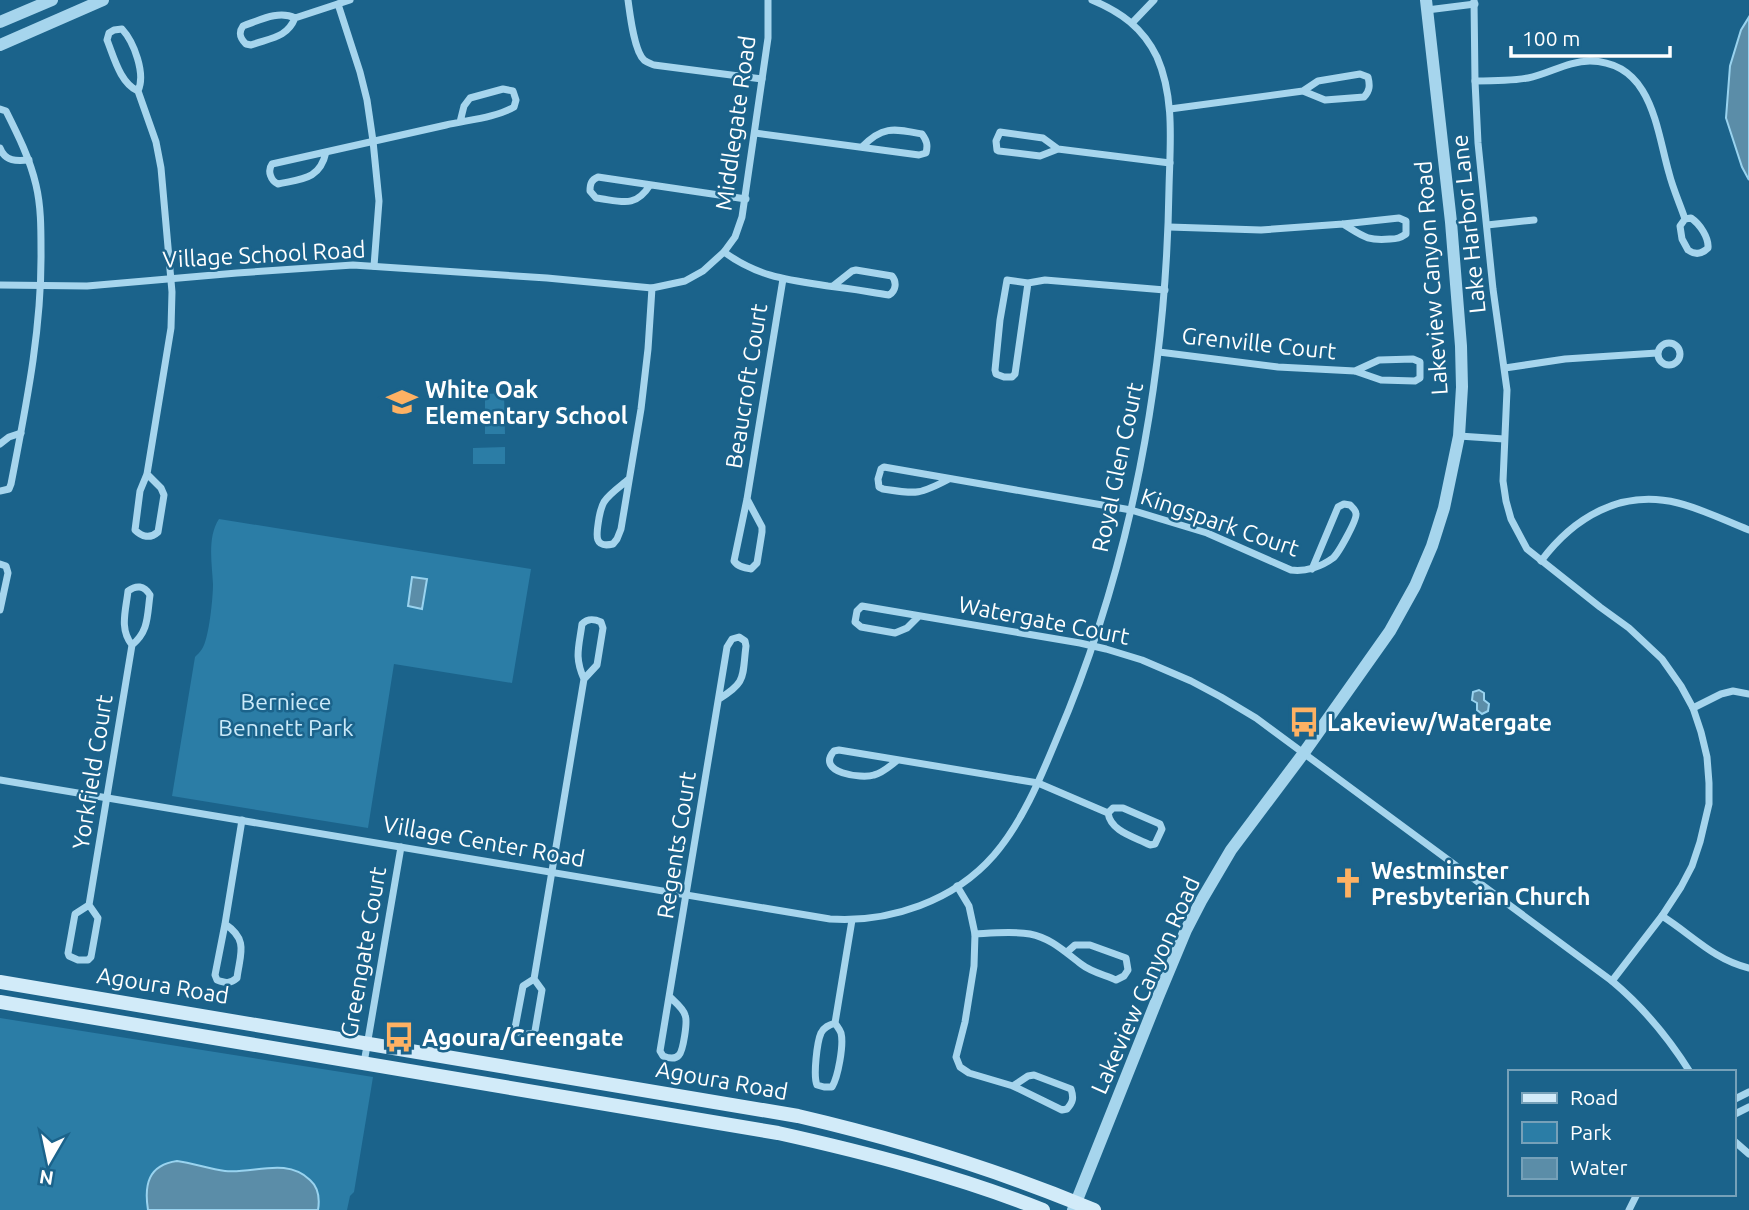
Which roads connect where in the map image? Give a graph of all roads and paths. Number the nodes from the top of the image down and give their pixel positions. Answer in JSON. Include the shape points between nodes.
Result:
{"nodes":[{"id":1,"x":52,"y":0,"type":"edge"},
{"id":2,"x":103,"y":0,"type":"edge"},
{"id":3,"x":350,"y":0,"type":"edge"},
{"id":4,"x":628,"y":0,"type":"edge"},
{"id":5,"x":768,"y":0,"type":"edge"},
{"id":6,"x":1092,"y":0,"type":"edge"},
{"id":7,"x":1154,"y":0,"type":"edge"},
{"id":8,"x":1474,"y":2,"type":"edge"},
{"id":9,"x":338,"y":4,"type":"junction"},
{"id":10,"x":1427,"y":5,"type":"edge"},
{"id":11,"x":295,"y":18,"type":"junction"},
{"id":12,"x":0,"y":22,"type":"edge"},
{"id":13,"x":1132,"y":22,"type":"junction"},
{"id":14,"x":0,"y":45,"type":"edge"},
{"id":15,"x":762,"y":79,"type":"junction"},
{"id":16,"x":1475,"y":81,"type":"junction"},
{"id":17,"x":138,"y":91,"type":"junction"},
{"id":18,"x":1303,"y":91,"type":"junction"},
{"id":19,"x":0,"y":109,"type":"edge"},
{"id":20,"x":1170,"y":109,"type":"junction"},
{"id":21,"x":460,"y":122,"type":"junction"},
{"id":22,"x":755,"y":132,"type":"junction"},
{"id":23,"x":373,"y":142,"type":"junction"},
{"id":24,"x":862,"y":147,"type":"junction"},
{"id":25,"x":0,"y":148,"type":"edge"},
{"id":26,"x":1058,"y":149,"type":"junction"},
{"id":27,"x":326,"y":152,"type":"junction"},
{"id":28,"x":29,"y":160,"type":"junction"},
{"id":29,"x":1170,"y":163,"type":"junction"},
{"id":30,"x":650,"y":185,"type":"junction"},
{"id":31,"x":746,"y":199,"type":"junction"},
{"id":32,"x":1685,"y":219,"type":"junction"},
{"id":33,"x":1534,"y":220,"type":"dead end"},
{"id":34,"x":1343,"y":224,"type":"junction"},
{"id":35,"x":1487,"y":225,"type":"junction"},
{"id":36,"x":1169,"y":227,"type":"junction"},
{"id":37,"x":724,"y":251,"type":"junction"},
{"id":38,"x":374,"y":266,"type":"junction"},
{"id":39,"x":171,"y":278,"type":"junction"},
{"id":40,"x":783,"y":279,"type":"junction"},
{"id":41,"x":1028,"y":283,"type":"junction"},
{"id":42,"x":614,"y":284,"type":"joint"},
{"id":43,"x":0,"y":285,"type":"edge"},
{"id":44,"x":42,"y":286,"type":"junction"},
{"id":45,"x":833,"y":286,"type":"junction"},
{"id":46,"x":652,"y":288,"type":"junction"},
{"id":47,"x":1164,"y":290,"type":"junction"},
{"id":48,"x":1158,"y":352,"type":"junction"},
{"id":49,"x":1657,"y":354,"type":"dead end"},
{"id":50,"x":1504,"y":368,"type":"junction"},
{"id":51,"x":1355,"y":371,"type":"junction"},
{"id":52,"x":21,"y":433,"type":"junction"},
{"id":53,"x":1460,"y":436,"type":"junction"},
{"id":54,"x":1504,"y":439,"type":"junction"},
{"id":55,"x":0,"y":444,"type":"edge"},
{"id":56,"x":147,"y":474,"type":"junction"},
{"id":57,"x":629,"y":479,"type":"junction"},
{"id":58,"x":949,"y":479,"type":"junction"},
{"id":59,"x":0,"y":492,"type":"edge"},
{"id":60,"x":747,"y":499,"type":"junction"},
{"id":61,"x":1131,"y":510,"type":"junction"},
{"id":62,"x":1749,"y":530,"type":"edge"},
{"id":63,"x":1541,"y":561,"type":"junction"},
{"id":64,"x":0,"y":564,"type":"edge"},
{"id":65,"x":1312,"y":569,"type":"junction"},
{"id":66,"x":0,"y":610,"type":"edge"},
{"id":67,"x":919,"y":616,"type":"junction"},
{"id":68,"x":132,"y":645,"type":"junction"},
{"id":69,"x":1092,"y":646,"type":"junction"},
{"id":70,"x":584,"y":679,"type":"junction"},
{"id":71,"x":1749,"y":694,"type":"edge"},
{"id":72,"x":719,"y":699,"type":"junction"},
{"id":73,"x":1693,"y":708,"type":"junction"},
{"id":74,"x":1303,"y":754,"type":"junction"},
{"id":75,"x":898,"y":760,"type":"junction"},
{"id":76,"x":0,"y":780,"type":"edge"},
{"id":77,"x":1038,"y":783,"type":"junction"},
{"id":78,"x":108,"y":798,"type":"junction"},
{"id":79,"x":1108,"y":813,"type":"junction"},
{"id":80,"x":242,"y":820,"type":"junction"},
{"id":81,"x":401,"y":847,"type":"junction"},
{"id":82,"x":551,"y":872,"type":"junction"},
{"id":83,"x":957,"y":886,"type":"junction"},
{"id":84,"x":687,"y":894,"type":"junction"},
{"id":85,"x":89,"y":905,"type":"junction"},
{"id":86,"x":1662,"y":916,"type":"junction"},
{"id":87,"x":852,"y":920,"type":"junction"},
{"id":88,"x":225,"y":924,"type":"junction"},
{"id":89,"x":975,"y":934,"type":"junction"},
{"id":90,"x":1067,"y":952,"type":"junction"},
{"id":91,"x":1749,"y":968,"type":"edge"},
{"id":92,"x":534,"y":979,"type":"junction"},
{"id":93,"x":1612,"y":981,"type":"junction"},
{"id":94,"x":0,"y":982,"type":"edge"},
{"id":95,"x":670,"y":997,"type":"junction"},
{"id":96,"x":0,"y":1002,"type":"edge"},
{"id":97,"x":835,"y":1023,"type":"junction"},
{"id":98,"x":367,"y":1042,"type":"junction"},
{"id":99,"x":364,"y":1063,"type":"junction"},
{"id":100,"x":1689,"y":1070,"type":"edge"},
{"id":101,"x":1013,"y":1086,"type":"junction"},
{"id":102,"x":1735,"y":1142,"type":"edge"},
{"id":103,"x":1749,"y":1154,"type":"edge"},
{"id":104,"x":1074,"y":1206,"type":"edge"},
{"id":105,"x":1630,"y":1208,"type":"edge"},
{"id":106,"x":1043,"y":1210,"type":"edge"},
{"id":107,"x":1094,"y":1210,"type":"edge"},
{"id":108,"x":1639,"y":1210,"type":"edge"}],
"edges":[{"from":1,"to":12,"type":"street"},
{"from":2,"to":14,"type":"street"},
{"from":3,"to":9,"type":"street"},
{"from":4,"to":15,"type":"street","via":[[639,54],[645,61]]},
{"from":5,"to":15,"type":"street","name":"Middlegate Road"},
{"from":6,"to":13,"type":"street"},
{"from":7,"to":13,"type":"street"},
{"from":8,"to":10,"type":"street","name":"Lake Harbor Lane"},
{"from":8,"to":16,"type":"street","name":"Lake Harbor Lane"},
{"from":9,"to":11,"type":"street"},
{"from":9,"to":23,"type":"street","via":[[367,100]]},
{"from":10,"to":53,"type":"street","name":"Lakeview Canyon Road","via":[[1461,346]]},
{"from":11,"to":11,"type":"street","via":[[277,15],[243,26],[240,38],[251,45],[285,33]]},
{"from":13,"to":20,"type":"street","name":"Royal Glen Court","via":[[1157,58]]},
{"from":15,"to":22,"type":"street","name":"Middlegate Road"},
{"from":16,"to":32,"type":"street","via":[[1529,78],[1590,61],[1625,72],[1640,85],[1653,111]]},
{"from":16,"to":35,"type":"street","name":"Lake Harbor Lane"},
{"from":17,"to":17,"type":"street","via":[[142,72],[128,35],[122,29],[114,30],[107,40],[123,78]]},
{"from":17,"to":39,"type":"street","via":[[161,167]]},
{"from":18,"to":18,"type":"street","via":[[1325,100],[1364,97],[1370,83],[1360,74],[1318,81]]},
{"from":18,"to":20,"type":"street"},
{"from":19,"to":28,"type":"street","via":[[6,111]]},
{"from":20,"to":29,"type":"street","name":"Royal Glen Court"},
{"from":21,"to":21,"type":"street","via":[[506,112],[516,100],[513,91],[503,89],[470,98]]},
{"from":21,"to":23,"type":"street"},
{"from":22,"to":24,"type":"street"},
{"from":22,"to":31,"type":"street","name":"Middlegate Road"},
{"from":23,"to":27,"type":"street"},
{"from":23,"to":38,"type":"street","via":[[379,201]]},
{"from":24,"to":24,"type":"street","via":[[919,155],[928,147],[922,134],[894,129],[870,138]]},
{"from":25,"to":28,"type":"street","via":[[13,161]]},
{"from":26,"to":26,"type":"street","via":[[1043,138],[1000,132],[996,141],[999,151],[1040,156]]},
{"from":26,"to":29,"type":"street"},
{"from":27,"to":27,"type":"street","via":[[272,164],[270,177],[278,184],[311,176],[319,170]]},
{"from":28,"to":44,"type":"street","via":[[41,216]]},
{"from":29,"to":36,"type":"street","name":"Royal Glen Court"},
{"from":30,"to":30,"type":"street","via":[[598,177],[590,191],[596,198],[631,202]]},
{"from":30,"to":31,"type":"street"},
{"from":31,"to":37,"type":"street","name":"Middlegate Road","via":[[735,237]]},
{"from":32,"to":32,"type":"street","via":[[1680,226],[1688,250],[1704,252],[1708,240],[1696,221]]},
{"from":33,"to":35,"type":"street"},
{"from":34,"to":34,"type":"street","via":[[1375,240],[1400,238],[1407,228],[1406,221],[1399,218]]},
{"from":34,"to":36,"type":"street","via":[[1261,230]]},
{"from":35,"to":50,"type":"street","name":"Lake Harbor Lane"},
{"from":36,"to":47,"type":"street","name":"Royal Glen Court"},
{"from":37,"to":40,"type":"street","via":[[746,267]]},
{"from":37,"to":46,"type":"street","name":"Middlegate Road","via":[[704,271],[685,281]]},
{"from":38,"to":39,"type":"street","name":"Village School Road"},
{"from":38,"to":42,"type":"street","name":"Village School Road"},
{"from":39,"to":44,"type":"street","name":"Village School Road"},
{"from":39,"to":56,"type":"street","via":[[171,328]]},
{"from":40,"to":45,"type":"street"},
{"from":40,"to":60,"type":"street","name":"Beaucroft Court"},
{"from":41,"to":41,"type":"street","via":[[1007,280],[995,370],[1004,377],[1015,374]]},
{"from":41,"to":47,"type":"street","via":[[1045,280]]},
{"from":42,"to":46,"type":"street","name":"Middlegate Road"},
{"from":43,"to":44,"type":"street","name":"Village School Road"},
{"from":44,"to":52,"type":"street"},
{"from":45,"to":45,"type":"street","via":[[889,295],[895,279],[856,270]]},
{"from":46,"to":57,"type":"street","via":[[641,409]]},
{"from":47,"to":48,"type":"street","name":"Royal Glen Court"},
{"from":48,"to":51,"type":"street","name":"Grenville Court"},
{"from":48,"to":61,"type":"street","name":"Royal Glen Court"},
{"from":49,"to":50,"type":"street"},
{"from":50,"to":54,"type":"street","name":"Lake Harbor Lane"},
{"from":51,"to":51,"type":"street","name":"Grenville Court","via":[[1381,380],[1415,381],[1421,370],[1420,362],[1413,359],[1379,360]]},
{"from":52,"to":55,"type":"street"},
{"from":52,"to":59,"type":"street","via":[[11,484]]},
{"from":53,"to":54,"type":"street"},
{"from":53,"to":74,"type":"street","name":"Lakeview Canyon Road","via":[[1444,509],[1415,586],[1390,631]]},
{"from":54,"to":63,"type":"street","name":"Lake Harbor Lane","via":[[1506,501],[1518,533]]},
{"from":56,"to":56,"type":"street","via":[[135,530],[153,537],[158,532],[164,495]]},
{"from":57,"to":57,"type":"street","via":[[621,529],[614,544],[603,544],[596,536],[602,505]]},
{"from":58,"to":58,"type":"street","name":"Kingspark Court","via":[[884,467],[878,479],[883,489],[912,493],[926,492]]},
{"from":58,"to":61,"type":"street","name":"Kingspark Court"},
{"from":60,"to":60,"type":"street","name":"Beaucroft Court","via":[[734,561],[751,569],[757,563],[762,527]]},
{"from":61,"to":65,"type":"street","name":"Kingspark Court","via":[[1207,533],[1291,570]]},
{"from":61,"to":69,"type":"street","name":"Royal Glen Court"},
{"from":62,"to":63,"type":"street","via":[[1679,503],[1631,500],[1580,523]]},
{"from":63,"to":73,"type":"street","name":"Lake Harbor Lane","via":[[1662,659]]},
{"from":64,"to":66,"type":"street","via":[[8,573]]},
{"from":65,"to":65,"type":"street","name":"Kingspark Court","via":[[1336,555],[1356,517],[1350,505],[1338,507]]},
{"from":67,"to":67,"type":"street","name":"Watergate Court","via":[[862,606],[855,622],[895,633]]},
{"from":67,"to":69,"type":"street","name":"Watergate Court"},
{"from":68,"to":68,"type":"street","name":"Yorkfield Court","via":[[145,631],[150,595],[139,586],[128,591],[124,631]]},
{"from":68,"to":78,"type":"street","name":"Yorkfield Court"},
{"from":69,"to":74,"type":"street","name":"Watergate Court","via":[[1191,681],[1256,719]]},
{"from":69,"to":77,"type":"street","name":"Royal Glen Court"},
{"from":70,"to":70,"type":"street","via":[[597,664],[603,628],[595,619],[582,624],[577,660]]},
{"from":70,"to":82,"type":"street"},
{"from":71,"to":73,"type":"street","via":[[1733,691]]},
{"from":72,"to":72,"type":"street","name":"Regents Court","via":[[736,689],[741,680],[746,646],[739,638],[727,647]]},
{"from":72,"to":84,"type":"street","name":"Regents Court"},
{"from":73,"to":86,"type":"street","name":"Lake Harbor Lane","via":[[1707,757],[1709,804],[1692,866]]},
{"from":74,"to":93,"type":"street","name":"Watergate Court"},
{"from":74,"to":104,"type":"street","name":"Lakeview Canyon Road","via":[[1231,850],[1196,911]]},
{"from":75,"to":75,"type":"street","via":[[839,750],[829,759],[837,771],[864,776],[873,776]]},
{"from":75,"to":77,"type":"street"},
{"from":76,"to":78,"type":"street","name":"Village Center Road"},
{"from":77,"to":79,"type":"street"},
{"from":77,"to":83,"type":"street","name":"Royal Glen Court","via":[[1009,836]]},
{"from":78,"to":80,"type":"street","name":"Village Center Road"},
{"from":78,"to":85,"type":"street","name":"Yorkfield Court"},
{"from":79,"to":79,"type":"street","via":[[1112,824],[1129,835],[1153,845],[1159,838],[1160,824],[1123,808]]},
{"from":80,"to":81,"type":"street","name":"Village Center Road"},
{"from":80,"to":88,"type":"street"},
{"from":81,"to":82,"type":"street","name":"Village Center Road"},
{"from":81,"to":98,"type":"street","name":"Greengate Court"},
{"from":82,"to":84,"type":"street","name":"Village Center Road"},
{"from":82,"to":92,"type":"street"},
{"from":83,"to":87,"type":"street","name":"Village Center Road","via":[[925,904]]},
{"from":83,"to":89,"type":"street","via":[[969,906]]},
{"from":84,"to":87,"type":"street","name":"Village Center Road"},
{"from":84,"to":95,"type":"street","name":"Regents Court"},
{"from":85,"to":85,"type":"street","name":"Yorkfield Court","via":[[75,914],[68,953],[78,960],[91,957],[98,918]]},
{"from":86,"to":91,"type":"street","via":[[1713,954]]},
{"from":86,"to":93,"type":"street","name":"Lake Harbor Lane"},
{"from":87,"to":97,"type":"street"},
{"from":88,"to":88,"type":"street","via":[[215,975],[225,983],[237,978],[242,945]]},
{"from":89,"to":90,"type":"street","via":[[1029,934]]},
{"from":89,"to":101,"type":"street","via":[[974,966],[956,1057],[969,1073]]},
{"from":90,"to":90,"type":"street","via":[[1083,966],[1116,980],[1128,970],[1126,958],[1090,944],[1075,945]]},
{"from":92,"to":92,"type":"street","via":[[523,986],[515,1028],[523,1034],[535,1031],[542,990]]},
{"from":93,"to":100,"type":"street","name":"Watergate Court","via":[[1662,1031]]},
{"from":94,"to":98,"type":"main road","name":"Agoura Road"},
{"from":95,"to":95,"type":"street","name":"Regents Court","via":[[660,1051],[670,1058],[681,1054],[687,1023]]},
{"from":96,"to":99,"type":"main road","name":"Agoura Road"},
{"from":97,"to":97,"type":"street","via":[[821,1034],[814,1077],[817,1085],[824,1087],[832,1087],[836,1080],[842,1040]]},
{"from":98,"to":99,"type":"street","name":"Greengate Court"},
{"from":98,"to":104,"type":"main road","name":"Agoura Road","via":[[808,1119],[928,1150],[1025,1182]]},
{"from":99,"to":106,"type":"main road","name":"Agoura Road","via":[[815,1141],[951,1177]]},
{"from":101,"to":101,"type":"street","via":[[1062,1110],[1072,1103],[1071,1090],[1034,1075]]},
{"from":102,"to":103,"type":"street"},
{"from":104,"to":107,"type":"main road","name":"Agoura Road"},
{"from":105,"to":108,"type":"street"}]}
